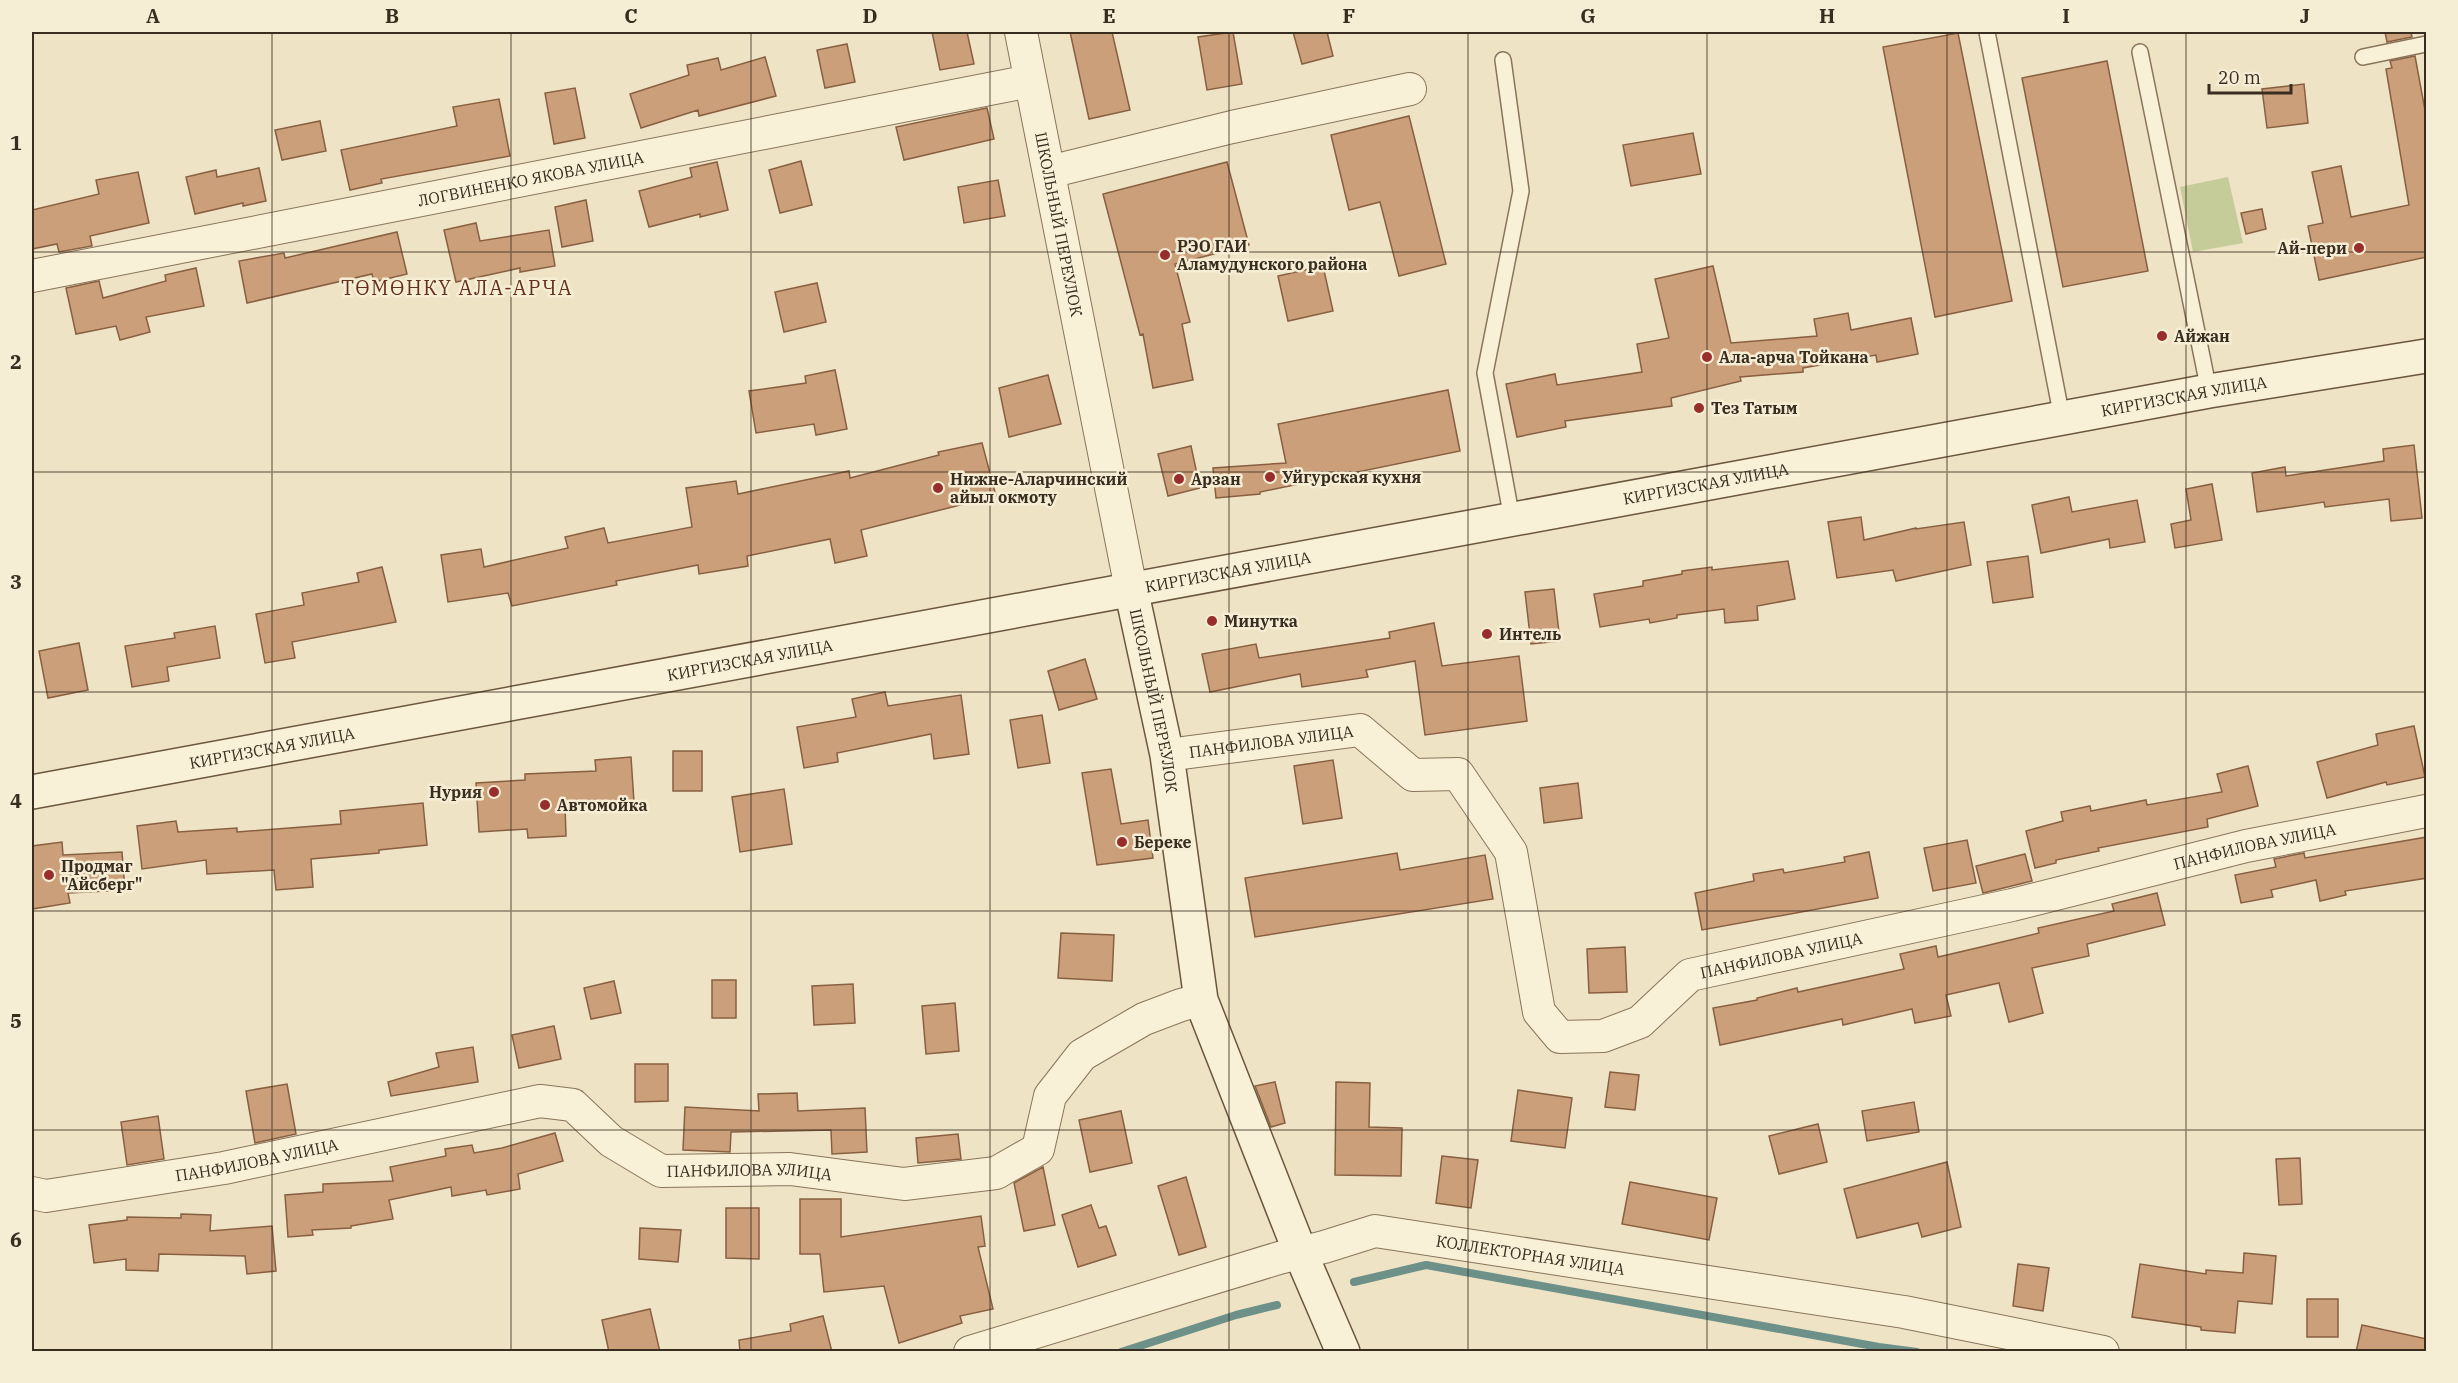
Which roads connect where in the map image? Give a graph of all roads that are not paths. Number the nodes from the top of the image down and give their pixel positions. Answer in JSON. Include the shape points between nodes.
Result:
{"nodes":[{"id":1,"x":1021,"y":32,"type":"edge"},
{"id":2,"x":1987,"y":32,"type":"edge"},
{"id":3,"x":2427,"y":44,"type":"edge"},
{"id":4,"x":2140,"y":52,"type":"dead end"},
{"id":5,"x":2363,"y":57,"type":"dead end"},
{"id":6,"x":1503,"y":60,"type":"dead end"},
{"id":7,"x":1030,"y":81,"type":"junction"},
{"id":8,"x":1410,"y":89,"type":"dead end"},
{"id":9,"x":1049,"y":172,"type":"junction"},
{"id":10,"x":32,"y":276,"type":"edge"},
{"id":11,"x":2427,"y":356,"type":"edge"},
{"id":12,"x":2209,"y":391,"type":"junction"},
{"id":13,"x":2062,"y":418,"type":"junction"},
{"id":14,"x":1512,"y":519,"type":"junction"},
{"id":15,"x":1131,"y":589,"type":"junction"},
{"id":16,"x":1167,"y":755,"type":"junction"},
{"id":17,"x":32,"y":792,"type":"edge"},
{"id":18,"x":2427,"y":811,"type":"edge"},
{"id":19,"x":1201,"y":1000,"type":"junction"},
{"id":20,"x":32,"y":1192,"type":"edge"},
{"id":21,"x":1300,"y":1252,"type":"junction"},
{"id":22,"x":970,"y":1352,"type":"edge"},
{"id":23,"x":1342,"y":1352,"type":"edge"},
{"id":24,"x":2103,"y":1352,"type":"edge"}],
"edges":[{"from":1,"to":7,"type":"street","name":"ШКОЛЬНЫЙ ПЕРЕУЛОК"},
{"from":2,"to":13,"type":"lane"},
{"from":3,"to":5,"type":"lane"},
{"from":4,"to":12,"type":"lane"},
{"from":6,"to":14,"type":"lane","via":[[1521,191],[1485,373]]},
{"from":7,"to":9,"type":"street","name":"ШКОЛЬНЫЙ ПЕРЕУЛОК"},
{"from":7,"to":10,"type":"street","name":"ЛОГВИНЕНКО ЯКОВА УЛИЦА"},
{"from":8,"to":9,"type":"street"},
{"from":9,"to":15,"type":"street","name":"ШКОЛЬНЫЙ ПЕРЕУЛОК"},
{"from":11,"to":12,"type":"main road","name":"КИРГИЗСКАЯ УЛИЦА"},
{"from":12,"to":13,"type":"main road","name":"КИРГИЗСКАЯ УЛИЦА"},
{"from":13,"to":14,"type":"main road","name":"КИРГИЗСКАЯ УЛИЦА"},
{"from":14,"to":15,"type":"main road","name":"КИРГИЗСКАЯ УЛИЦА"},
{"from":15,"to":16,"type":"main road","name":"ШКОЛЬНЫЙ ПЕРЕУЛОК"},
{"from":15,"to":17,"type":"main road","name":"КИРГИЗСКАЯ УЛИЦА"},
{"from":16,"to":18,"type":"street","name":"ПАНФИЛОВА УЛИЦА","via":[[1360,730],[1413,774],[1458,774],[1511,852],[1539,1012],[1560,1037],[1603,1036],[1640,1022],[1690,975],[2012,904],[2246,846]]},
{"from":16,"to":19,"type":"main road","name":"ШКОЛЬНЫЙ ПЕРЕУЛОК"},
{"from":19,"to":20,"type":"street","name":"ПАНФИЛОВА УЛИЦА","via":[[1144,1019],[1082,1055],[1050,1096],[1038,1149],[996,1173],[904,1184],[790,1169],[661,1172],[611,1141],[573,1105],[540,1101],[224,1168],[46,1196]]},
{"from":19,"to":21,"type":"main road","name":"ШКОЛЬНЫЙ ПЕРЕУЛОК"},
{"from":21,"to":22,"type":"street","name":"КОЛЛЕКТОРНАЯ УЛИЦА"},
{"from":21,"to":23,"type":"main road","name":"ШКОЛЬНЫЙ ПЕРЕУЛОК"},
{"from":21,"to":24,"type":"street","name":"КОЛЛЕКТОРНАЯ УЛИЦА","via":[[1375,1232],[1904,1312]]}]}
